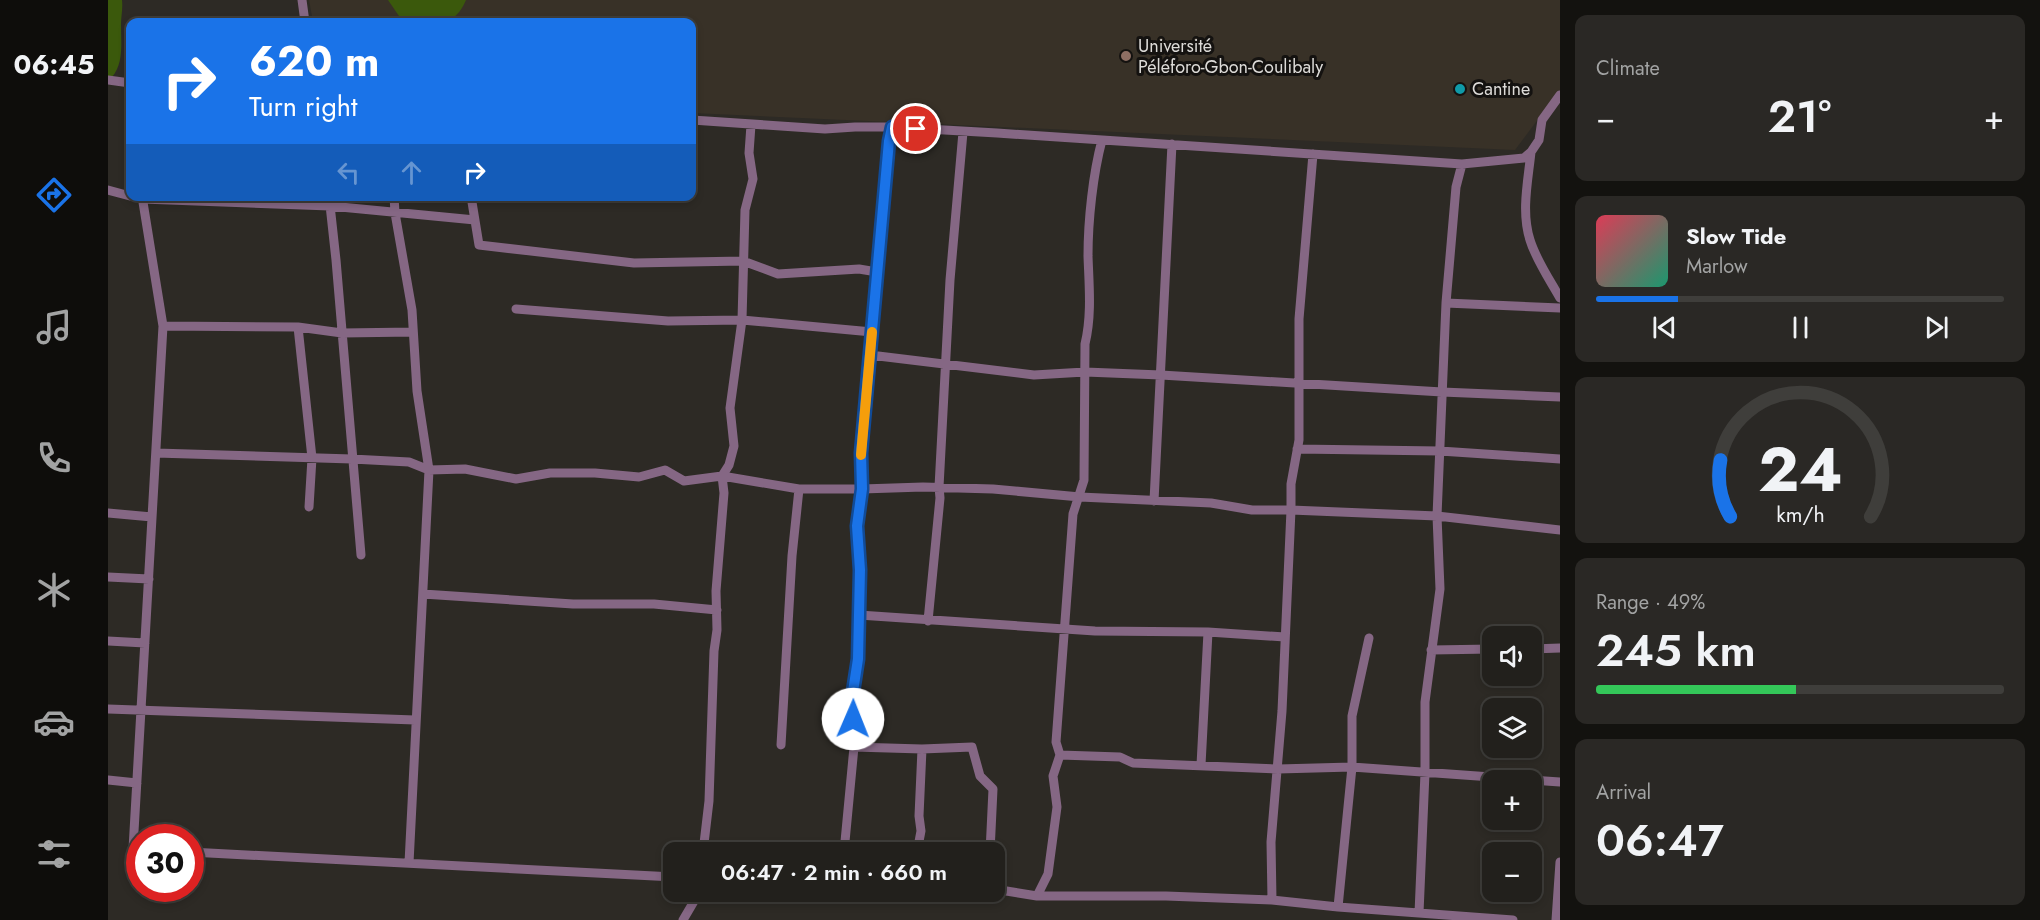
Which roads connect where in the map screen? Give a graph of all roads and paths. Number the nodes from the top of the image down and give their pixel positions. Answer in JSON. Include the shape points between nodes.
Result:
{"nodes":[{"id":1,"x":302,"y":0,"type":"edge"},
{"id":2,"x":304,"y":18,"type":"edge"},
{"id":3,"x":108,"y":80,"type":"edge"},
{"id":4,"x":126,"y":82,"type":"edge"},
{"id":5,"x":1560,"y":95,"type":"edge"},
{"id":6,"x":696,"y":120,"type":"edge"},
{"id":7,"x":752,"y":125,"type":"junction"},
{"id":8,"x":892,"y":127,"type":"junction"},
{"id":9,"x":963,"y":132,"type":"junction"},
{"id":10,"x":1102,"y":140,"type":"junction"},
{"id":11,"x":1172,"y":144,"type":"junction"},
{"id":12,"x":1531,"y":152,"type":"junction"},
{"id":13,"x":1313,"y":154,"type":"junction"},
{"id":14,"x":1462,"y":164,"type":"junction"},
{"id":15,"x":108,"y":190,"type":"edge"},
{"id":16,"x":126,"y":194,"type":"edge"},
{"id":17,"x":138,"y":201,"type":"edge"},
{"id":18,"x":330,"y":201,"type":"edge"},
{"id":19,"x":394,"y":201,"type":"edge"},
{"id":20,"x":472,"y":201,"type":"edge"},
{"id":21,"x":395,"y":213,"type":"junction"},
{"id":22,"x":475,"y":220,"type":"junction"},
{"id":23,"x":743,"y":261,"type":"junction"},
{"id":24,"x":877,"y":272,"type":"junction"},
{"id":25,"x":1560,"y":298,"type":"edge"},
{"id":26,"x":1446,"y":303,"type":"junction"},
{"id":27,"x":1560,"y":308,"type":"edge"},
{"id":28,"x":516,"y":309,"type":"dead end"},
{"id":29,"x":742,"y":320,"type":"junction"},
{"id":30,"x":163,"y":326,"type":"junction"},
{"id":31,"x":298,"y":327,"type":"junction"},
{"id":32,"x":414,"y":332,"type":"junction"},
{"id":33,"x":872,"y":332,"type":"junction"},
{"id":34,"x":342,"y":333,"type":"junction"},
{"id":35,"x":870,"y":355,"type":"junction"},
{"id":36,"x":945,"y":365,"type":"junction"},
{"id":37,"x":1084,"y":372,"type":"junction"},
{"id":38,"x":1161,"y":375,"type":"junction"},
{"id":39,"x":1299,"y":382,"type":"junction"},
{"id":40,"x":1442,"y":392,"type":"junction"},
{"id":41,"x":1560,"y":397,"type":"edge"},
{"id":42,"x":1297,"y":449,"type":"junction"},
{"id":43,"x":1440,"y":451,"type":"junction"},
{"id":44,"x":156,"y":453,"type":"junction"},
{"id":45,"x":312,"y":458,"type":"junction"},
{"id":46,"x":352,"y":459,"type":"junction"},
{"id":47,"x":1560,"y":459,"type":"edge"},
{"id":48,"x":429,"y":470,"type":"junction"},
{"id":49,"x":722,"y":476,"type":"junction"},
{"id":50,"x":939,"y":487,"type":"junction"},
{"id":51,"x":799,"y":489,"type":"junction"},
{"id":52,"x":862,"y":489,"type":"junction"},
{"id":53,"x":1080,"y":497,"type":"junction"},
{"id":54,"x":1154,"y":501,"type":"junction"},
{"id":55,"x":309,"y":507,"type":"dead end"},
{"id":56,"x":1291,"y":510,"type":"junction"},
{"id":57,"x":108,"y":513,"type":"edge"},
{"id":58,"x":1437,"y":516,"type":"junction"},
{"id":59,"x":152,"y":517,"type":"junction"},
{"id":60,"x":1560,"y":530,"type":"edge"},
{"id":61,"x":361,"y":555,"type":"dead end"},
{"id":62,"x":108,"y":577,"type":"edge"},
{"id":63,"x":149,"y":579,"type":"junction"},
{"id":64,"x":423,"y":594,"type":"junction"},
{"id":65,"x":717,"y":610,"type":"junction"},
{"id":66,"x":859,"y":615,"type":"junction"},
{"id":67,"x":928,"y":621,"type":"junction"},
{"id":68,"x":1065,"y":628,"type":"junction"},
{"id":69,"x":1208,"y":632,"type":"junction"},
{"id":70,"x":1285,"y":637,"type":"junction"},
{"id":71,"x":1369,"y":638,"type":"dead end"},
{"id":72,"x":108,"y":641,"type":"edge"},
{"id":73,"x":145,"y":644,"type":"junction"},
{"id":74,"x":1560,"y":648,"type":"edge"},
{"id":75,"x":1482,"y":649,"type":"edge"},
{"id":76,"x":1542,"y":649,"type":"edge"},
{"id":77,"x":1431,"y":650,"type":"junction"},
{"id":78,"x":108,"y":709,"type":"edge"},
{"id":79,"x":141,"y":709,"type":"junction"},
{"id":80,"x":415,"y":720,"type":"junction"},
{"id":81,"x":781,"y":745,"type":"dead end"},
{"id":82,"x":854,"y":747,"type":"junction"},
{"id":83,"x":922,"y":749,"type":"junction"},
{"id":84,"x":1060,"y":755,"type":"junction"},
{"id":85,"x":1201,"y":765,"type":"junction"},
{"id":86,"x":1352,"y":767,"type":"junction"},
{"id":87,"x":1278,"y":769,"type":"junction"},
{"id":88,"x":1425,"y":773,"type":"junction"},
{"id":89,"x":108,"y":780,"type":"edge"},
{"id":90,"x":1560,"y":782,"type":"edge"},
{"id":91,"x":137,"y":783,"type":"junction"},
{"id":92,"x":135,"y":824,"type":"edge"},
{"id":93,"x":704,"y":842,"type":"edge"},
{"id":94,"x":845,"y":842,"type":"edge"},
{"id":95,"x":919,"y":842,"type":"edge"},
{"id":96,"x":990,"y":842,"type":"edge"},
{"id":97,"x":204,"y":853,"type":"edge"},
{"id":98,"x":1560,"y":862,"type":"edge"},
{"id":99,"x":409,"y":863,"type":"junction"},
{"id":100,"x":663,"y":876,"type":"edge"},
{"id":101,"x":1005,"y":892,"type":"edge"},
{"id":102,"x":1037,"y":896,"type":"junction"},
{"id":103,"x":1272,"y":900,"type":"junction"},
{"id":104,"x":694,"y":902,"type":"edge"},
{"id":105,"x":1338,"y":907,"type":"junction"},
{"id":106,"x":1419,"y":914,"type":"junction"},
{"id":107,"x":683,"y":920,"type":"edge"},
{"id":108,"x":1513,"y":920,"type":"edge"},
{"id":109,"x":1556,"y":920,"type":"edge"}],
"edges":[{"from":1,"to":2,"type":"street"},
{"from":3,"to":4,"type":"street"},
{"from":5,"to":12,"type":"street","via":[[1542,120],[1539,140]]},
{"from":6,"to":7,"type":"street"},
{"from":7,"to":8,"type":"street"},
{"from":7,"to":23,"type":"street","via":[[749,153],[753,179],[745,210]]},
{"from":8,"to":9,"type":"street"},
{"from":8,"to":24,"type":"street"},
{"from":9,"to":10,"type":"street"},
{"from":9,"to":36,"type":"street"},
{"from":10,"to":11,"type":"street"},
{"from":10,"to":37,"type":"street","via":[[1096,162],[1088,252],[1089,324]]},
{"from":11,"to":13,"type":"street"},
{"from":11,"to":38,"type":"street"},
{"from":12,"to":14,"type":"street","via":[[1524,158]]},
{"from":12,"to":25,"type":"street","via":[[1526,224],[1530,241]]},
{"from":13,"to":14,"type":"street"},
{"from":13,"to":39,"type":"street","via":[[1299,319]]},
{"from":14,"to":26,"type":"street","via":[[1456,187]]},
{"from":15,"to":16,"type":"street"},
{"from":17,"to":30,"type":"street"},
{"from":18,"to":21,"type":"street"},
{"from":18,"to":34,"type":"street"},
{"from":19,"to":21,"type":"street"},
{"from":20,"to":22,"type":"street"},
{"from":21,"to":22,"type":"street"},
{"from":21,"to":32,"type":"street"},
{"from":22,"to":23,"type":"street","via":[[479,244],[634,263]]},
{"from":23,"to":24,"type":"street","via":[[778,274],[859,269]]},
{"from":23,"to":29,"type":"street"},
{"from":24,"to":33,"type":"street"},
{"from":26,"to":27,"type":"street"},
{"from":26,"to":40,"type":"street"},
{"from":28,"to":29,"type":"street","via":[[668,321]]},
{"from":29,"to":33,"type":"street"},
{"from":29,"to":49,"type":"street","via":[[730,408],[734,446]]},
{"from":30,"to":31,"type":"street"},
{"from":30,"to":44,"type":"street"},
{"from":31,"to":34,"type":"street"},
{"from":31,"to":45,"type":"street"},
{"from":32,"to":34,"type":"street"},
{"from":32,"to":48,"type":"street","via":[[417,391]]},
{"from":33,"to":35,"type":"street"},
{"from":34,"to":46,"type":"street"},
{"from":35,"to":36,"type":"street"},
{"from":35,"to":52,"type":"street","via":[[861,453]]},
{"from":36,"to":37,"type":"street","via":[[1034,375]]},
{"from":36,"to":50,"type":"street"},
{"from":37,"to":38,"type":"street"},
{"from":37,"to":53,"type":"street","via":[[1084,480]]},
{"from":38,"to":39,"type":"street"},
{"from":38,"to":54,"type":"street"},
{"from":39,"to":40,"type":"street"},
{"from":39,"to":42,"type":"street"},
{"from":40,"to":41,"type":"street"},
{"from":40,"to":43,"type":"street"},
{"from":42,"to":43,"type":"street"},
{"from":42,"to":56,"type":"street"},
{"from":43,"to":47,"type":"street"},
{"from":43,"to":58,"type":"street"},
{"from":44,"to":45,"type":"street"},
{"from":44,"to":59,"type":"street"},
{"from":45,"to":46,"type":"street"},
{"from":45,"to":55,"type":"street"},
{"from":46,"to":48,"type":"street","via":[[409,462]]},
{"from":46,"to":61,"type":"street"},
{"from":48,"to":49,"type":"street","via":[[465,470],[516,479],[550,473],[639,477],[665,470],[684,481]]},
{"from":48,"to":64,"type":"street"},
{"from":49,"to":51,"type":"street"},
{"from":49,"to":65,"type":"street"},
{"from":50,"to":52,"type":"street"},
{"from":50,"to":53,"type":"street"},
{"from":50,"to":67,"type":"street"},
{"from":51,"to":52,"type":"street"},
{"from":51,"to":81,"type":"street"},
{"from":52,"to":66,"type":"street","via":[[857,526]]},
{"from":53,"to":54,"type":"street"},
{"from":53,"to":68,"type":"street","via":[[1073,514]]},
{"from":54,"to":56,"type":"street"},
{"from":56,"to":58,"type":"street"},
{"from":56,"to":70,"type":"street"},
{"from":57,"to":59,"type":"street"},
{"from":58,"to":60,"type":"street"},
{"from":58,"to":77,"type":"street","via":[[1440,589]]},
{"from":59,"to":63,"type":"street"},
{"from":62,"to":63,"type":"street"},
{"from":63,"to":73,"type":"street"},
{"from":64,"to":65,"type":"street"},
{"from":64,"to":80,"type":"street"},
{"from":65,"to":93,"type":"street"},
{"from":66,"to":67,"type":"street"},
{"from":66,"to":82,"type":"street","via":[[852,698]]},
{"from":67,"to":68,"type":"street"},
{"from":68,"to":69,"type":"street"},
{"from":68,"to":84,"type":"street","via":[[1056,742]]},
{"from":69,"to":70,"type":"street"},
{"from":69,"to":85,"type":"street"},
{"from":70,"to":87,"type":"street"},
{"from":71,"to":86,"type":"street","via":[[1352,716]]},
{"from":72,"to":73,"type":"street"},
{"from":73,"to":79,"type":"street"},
{"from":74,"to":76,"type":"street"},
{"from":75,"to":77,"type":"street"},
{"from":77,"to":88,"type":"street","via":[[1425,702]]},
{"from":78,"to":79,"type":"street"},
{"from":79,"to":80,"type":"street"},
{"from":79,"to":91,"type":"street"},
{"from":80,"to":99,"type":"street"},
{"from":82,"to":83,"type":"street"},
{"from":82,"to":94,"type":"street"},
{"from":83,"to":95,"type":"street"},
{"from":83,"to":96,"type":"street","via":[[972,747],[980,776],[993,789]]},
{"from":84,"to":85,"type":"street"},
{"from":84,"to":102,"type":"street","via":[[1053,776],[1057,807],[1048,874]]},
{"from":85,"to":87,"type":"street"},
{"from":86,"to":87,"type":"street"},
{"from":86,"to":88,"type":"street"},
{"from":86,"to":105,"type":"street"},
{"from":87,"to":103,"type":"street","via":[[1271,842]]},
{"from":88,"to":90,"type":"street"},
{"from":88,"to":106,"type":"street"},
{"from":89,"to":91,"type":"street"},
{"from":91,"to":92,"type":"street"},
{"from":97,"to":99,"type":"street"},
{"from":98,"to":109,"type":"street"},
{"from":99,"to":100,"type":"street"},
{"from":101,"to":102,"type":"street"},
{"from":102,"to":103,"type":"street"},
{"from":103,"to":105,"type":"street"},
{"from":104,"to":107,"type":"street"},
{"from":105,"to":106,"type":"street"},
{"from":106,"to":108,"type":"street"}]}
